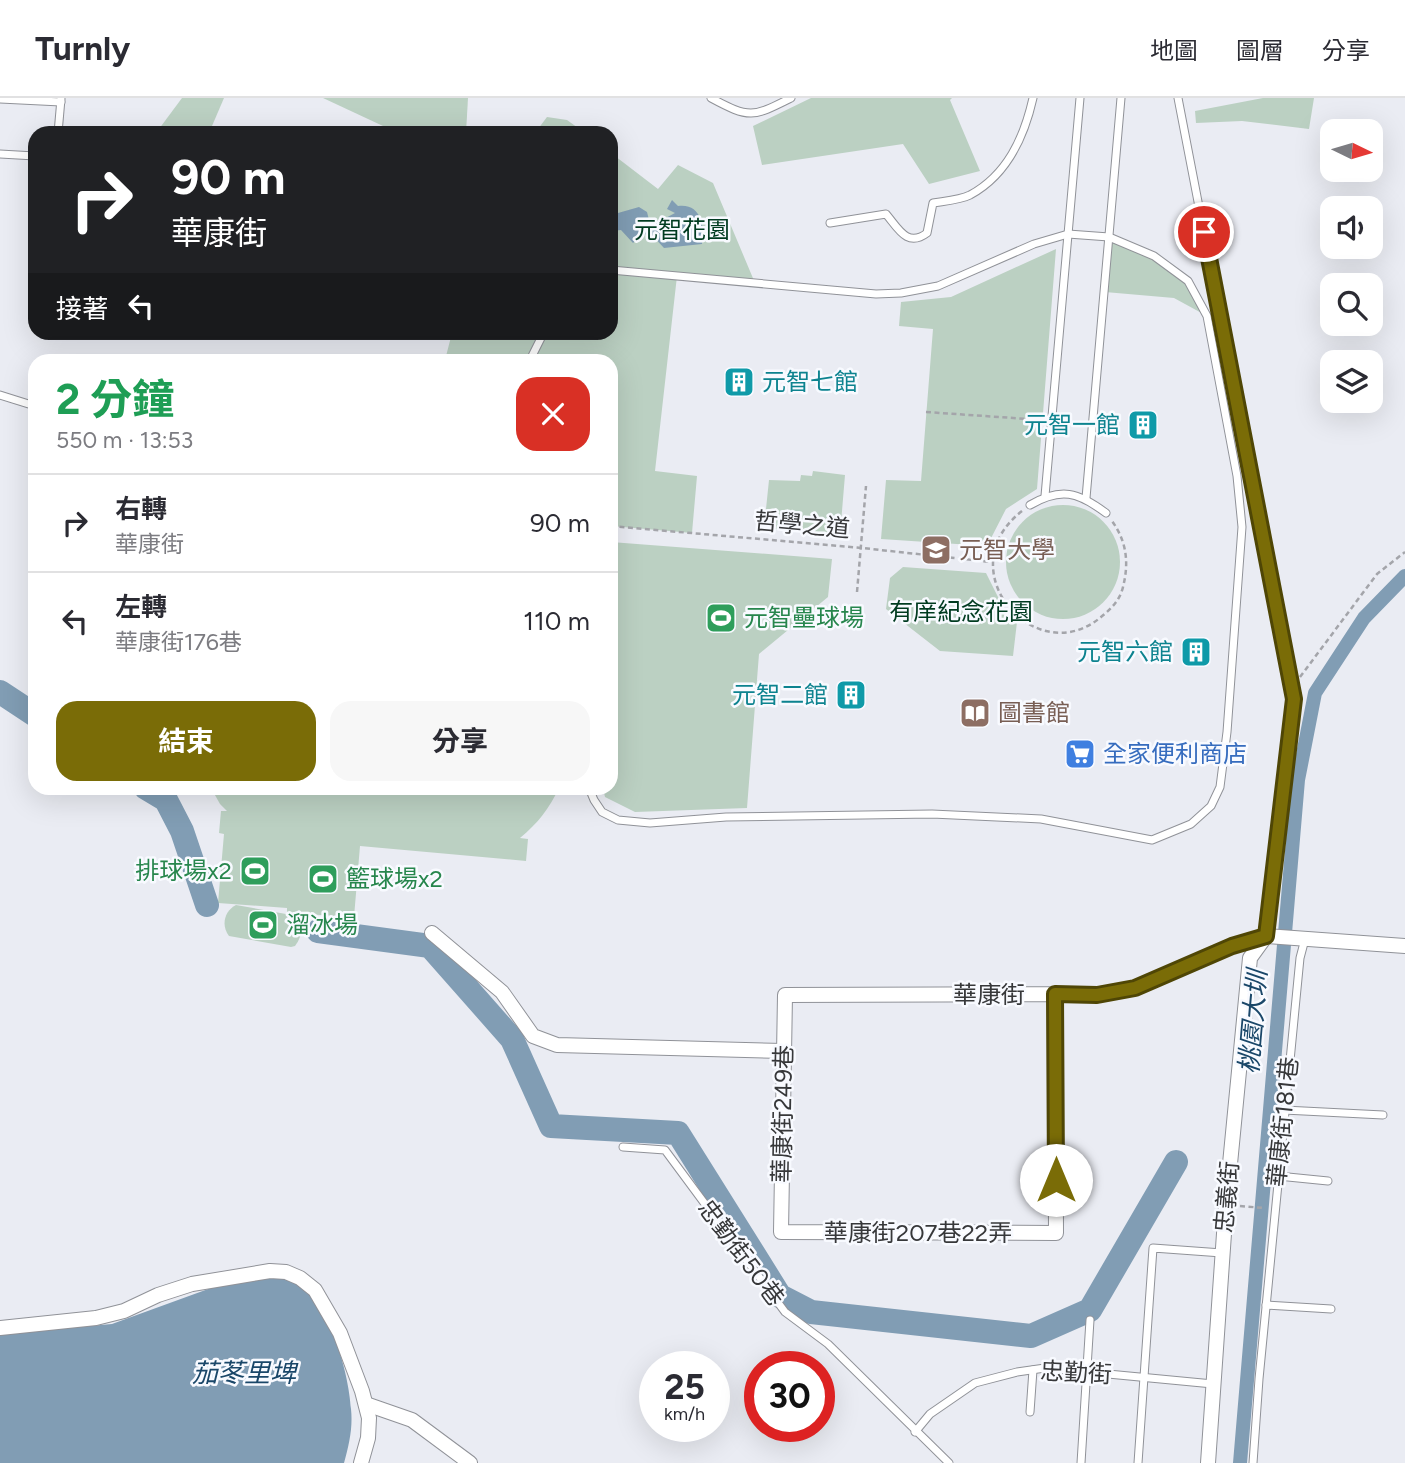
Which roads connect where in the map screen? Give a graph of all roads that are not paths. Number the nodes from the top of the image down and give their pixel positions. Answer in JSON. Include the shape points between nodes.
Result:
{"nodes":[{"id":1,"x":711,"y":98,"type":"edge"},
{"id":2,"x":792,"y":98,"type":"edge"},
{"id":3,"x":1032,"y":98,"type":"edge"},
{"id":4,"x":1080,"y":98,"type":"edge"},
{"id":5,"x":1121,"y":98,"type":"edge"},
{"id":6,"x":1178,"y":98,"type":"edge"},
{"id":7,"x":0,"y":99,"type":"edge"},
{"id":8,"x":61,"y":100,"type":"edge"},
{"id":9,"x":59,"y":126,"type":"edge"},
{"id":10,"x":0,"y":154,"type":"edge"},
{"id":11,"x":28,"y":156,"type":"edge"},
{"id":12,"x":830,"y":223,"type":"dead end"},
{"id":13,"x":1068,"y":234,"type":"junction"},
{"id":14,"x":1110,"y":237,"type":"junction"},
{"id":15,"x":618,"y":271,"type":"edge"},
{"id":16,"x":0,"y":395,"type":"edge"},
{"id":17,"x":28,"y":404,"type":"edge"},
{"id":18,"x":1045,"y":496,"type":"junction"},
{"id":19,"x":1086,"y":498,"type":"junction"},
{"id":20,"x":1030,"y":505,"type":"road end"},
{"id":21,"x":1106,"y":513,"type":"road end"},
{"id":22,"x":591,"y":795,"type":"edge"},
{"id":23,"x":432,"y":933,"type":"dead end"},
{"id":24,"x":1266,"y":936,"type":"junction"},
{"id":25,"x":1305,"y":939,"type":"junction"},
{"id":26,"x":1405,"y":946,"type":"edge"},
{"id":27,"x":1055,"y":994,"type":"junction"},
{"id":28,"x":785,"y":995,"type":"joint"},
{"id":29,"x":783,"y":1051,"type":"junction"},
{"id":30,"x":1284,"y":1110,"type":"junction"},
{"id":31,"x":1383,"y":1115,"type":"dead end"},
{"id":32,"x":623,"y":1147,"type":"dead end"},
{"id":33,"x":1278,"y":1176,"type":"junction"},
{"id":34,"x":1328,"y":1181,"type":"dead end"},
{"id":35,"x":781,"y":1232,"type":"joint"},
{"id":36,"x":1223,"y":1254,"type":"junction"},
{"id":37,"x":1266,"y":1305,"type":"junction"},
{"id":38,"x":1331,"y":1309,"type":"dead end"},
{"id":39,"x":1090,"y":1320,"type":"dead end"},
{"id":40,"x":0,"y":1328,"type":"edge"},
{"id":41,"x":1033,"y":1370,"type":"junction"},
{"id":42,"x":1086,"y":1372,"type":"junction"},
{"id":43,"x":1143,"y":1378,"type":"junction"},
{"id":44,"x":1214,"y":1384,"type":"junction"},
{"id":45,"x":366,"y":1404,"type":"junction"},
{"id":46,"x":1030,"y":1412,"type":"dead end"},
{"id":47,"x":915,"y":1432,"type":"junction"},
{"id":48,"x":361,"y":1463,"type":"edge"},
{"id":49,"x":470,"y":1463,"type":"edge"},
{"id":50,"x":949,"y":1463,"type":"edge"},
{"id":51,"x":1081,"y":1463,"type":"edge"},
{"id":52,"x":1138,"y":1463,"type":"edge"},
{"id":53,"x":1208,"y":1463,"type":"edge"},
{"id":54,"x":1253,"y":1463,"type":"edge"}],
"edges":[{"from":1,"to":2,"type":"lane","via":[[733,110],[754,114]]},
{"from":3,"to":12,"type":"lane","via":[[1021,139],[1001,172],[969,196],[933,203],[927,233],[920,239],[898,232],[886,214]]},
{"from":4,"to":13,"type":"lane"},
{"from":5,"to":14,"type":"lane"},
{"from":6,"to":24,"type":"lane","via":[[1294,699]]},
{"from":7,"to":8,"type":"lane"},
{"from":8,"to":9,"type":"lane"},
{"from":10,"to":11,"type":"lane"},
{"from":13,"to":14,"type":"lane"},
{"from":13,"to":15,"type":"lane","via":[[938,286],[901,293]]},
{"from":13,"to":18,"type":"lane"},
{"from":14,"to":19,"type":"lane"},
{"from":14,"to":22,"type":"lane","via":[[1154,256],[1188,281],[1207,316],[1235,463],[1241,541],[1227,732],[1220,787],[1211,806],[1191,824],[1152,840],[1041,819],[932,814],[726,817],[650,823],[618,820],[602,812]]},
{"from":16,"to":17,"type":"lane"},
{"from":18,"to":19,"type":"lane","via":[[1065,493]]},
{"from":18,"to":20,"type":"lane"},
{"from":19,"to":21,"type":"lane"},
{"from":23,"to":29,"type":"street","via":[[502,992],[533,1036],[556,1045]]},
{"from":24,"to":25,"type":"street"},
{"from":24,"to":27,"type":"street","name":"華康街","via":[[1135,988],[1097,995]]},
{"from":24,"to":36,"type":"street","name":"忠義街","via":[[1250,958]]},
{"from":25,"to":26,"type":"street"},
{"from":25,"to":30,"type":"lane","name":"華康街181巷"},
{"from":27,"to":28,"type":"street","name":"華康街"},
{"from":27,"to":35,"type":"street","name":"華康街207巷22弄","via":[[1056,1233]]},
{"from":28,"to":29,"type":"street","name":"華康街249巷"},
{"from":29,"to":35,"type":"street","name":"華康街249巷"},
{"from":30,"to":31,"type":"lane"},
{"from":30,"to":33,"type":"lane","name":"華康街181巷"},
{"from":32,"to":47,"type":"lane","name":"忠勤街50巷","via":[[665,1150],[785,1312],[828,1344]]},
{"from":33,"to":34,"type":"lane"},
{"from":33,"to":37,"type":"lane","name":"華康街181巷"},
{"from":36,"to":43,"type":"lane","via":[[1153,1248]]},
{"from":36,"to":44,"type":"street","name":"忠義街"},
{"from":37,"to":38,"type":"lane"},
{"from":37,"to":54,"type":"lane","name":"華康街181巷"},
{"from":39,"to":42,"type":"lane"},
{"from":40,"to":45,"type":"street","via":[[96,1318],[192,1284],[286,1272],[315,1290],[329,1310]]},
{"from":41,"to":42,"type":"lane","name":"忠勤街"},
{"from":41,"to":46,"type":"lane"},
{"from":41,"to":47,"type":"lane","name":"忠勤街","via":[[975,1383],[930,1414]]},
{"from":42,"to":43,"type":"lane","name":"忠勤街"},
{"from":42,"to":51,"type":"lane"},
{"from":43,"to":44,"type":"lane","name":"忠勤街"},
{"from":43,"to":52,"type":"lane"},
{"from":44,"to":53,"type":"street","name":"忠義街"},
{"from":45,"to":48,"type":"street","via":[[368,1438]]},
{"from":45,"to":49,"type":"street","via":[[412,1420]]},
{"from":47,"to":50,"type":"lane","name":"忠勤街50巷"}]}
